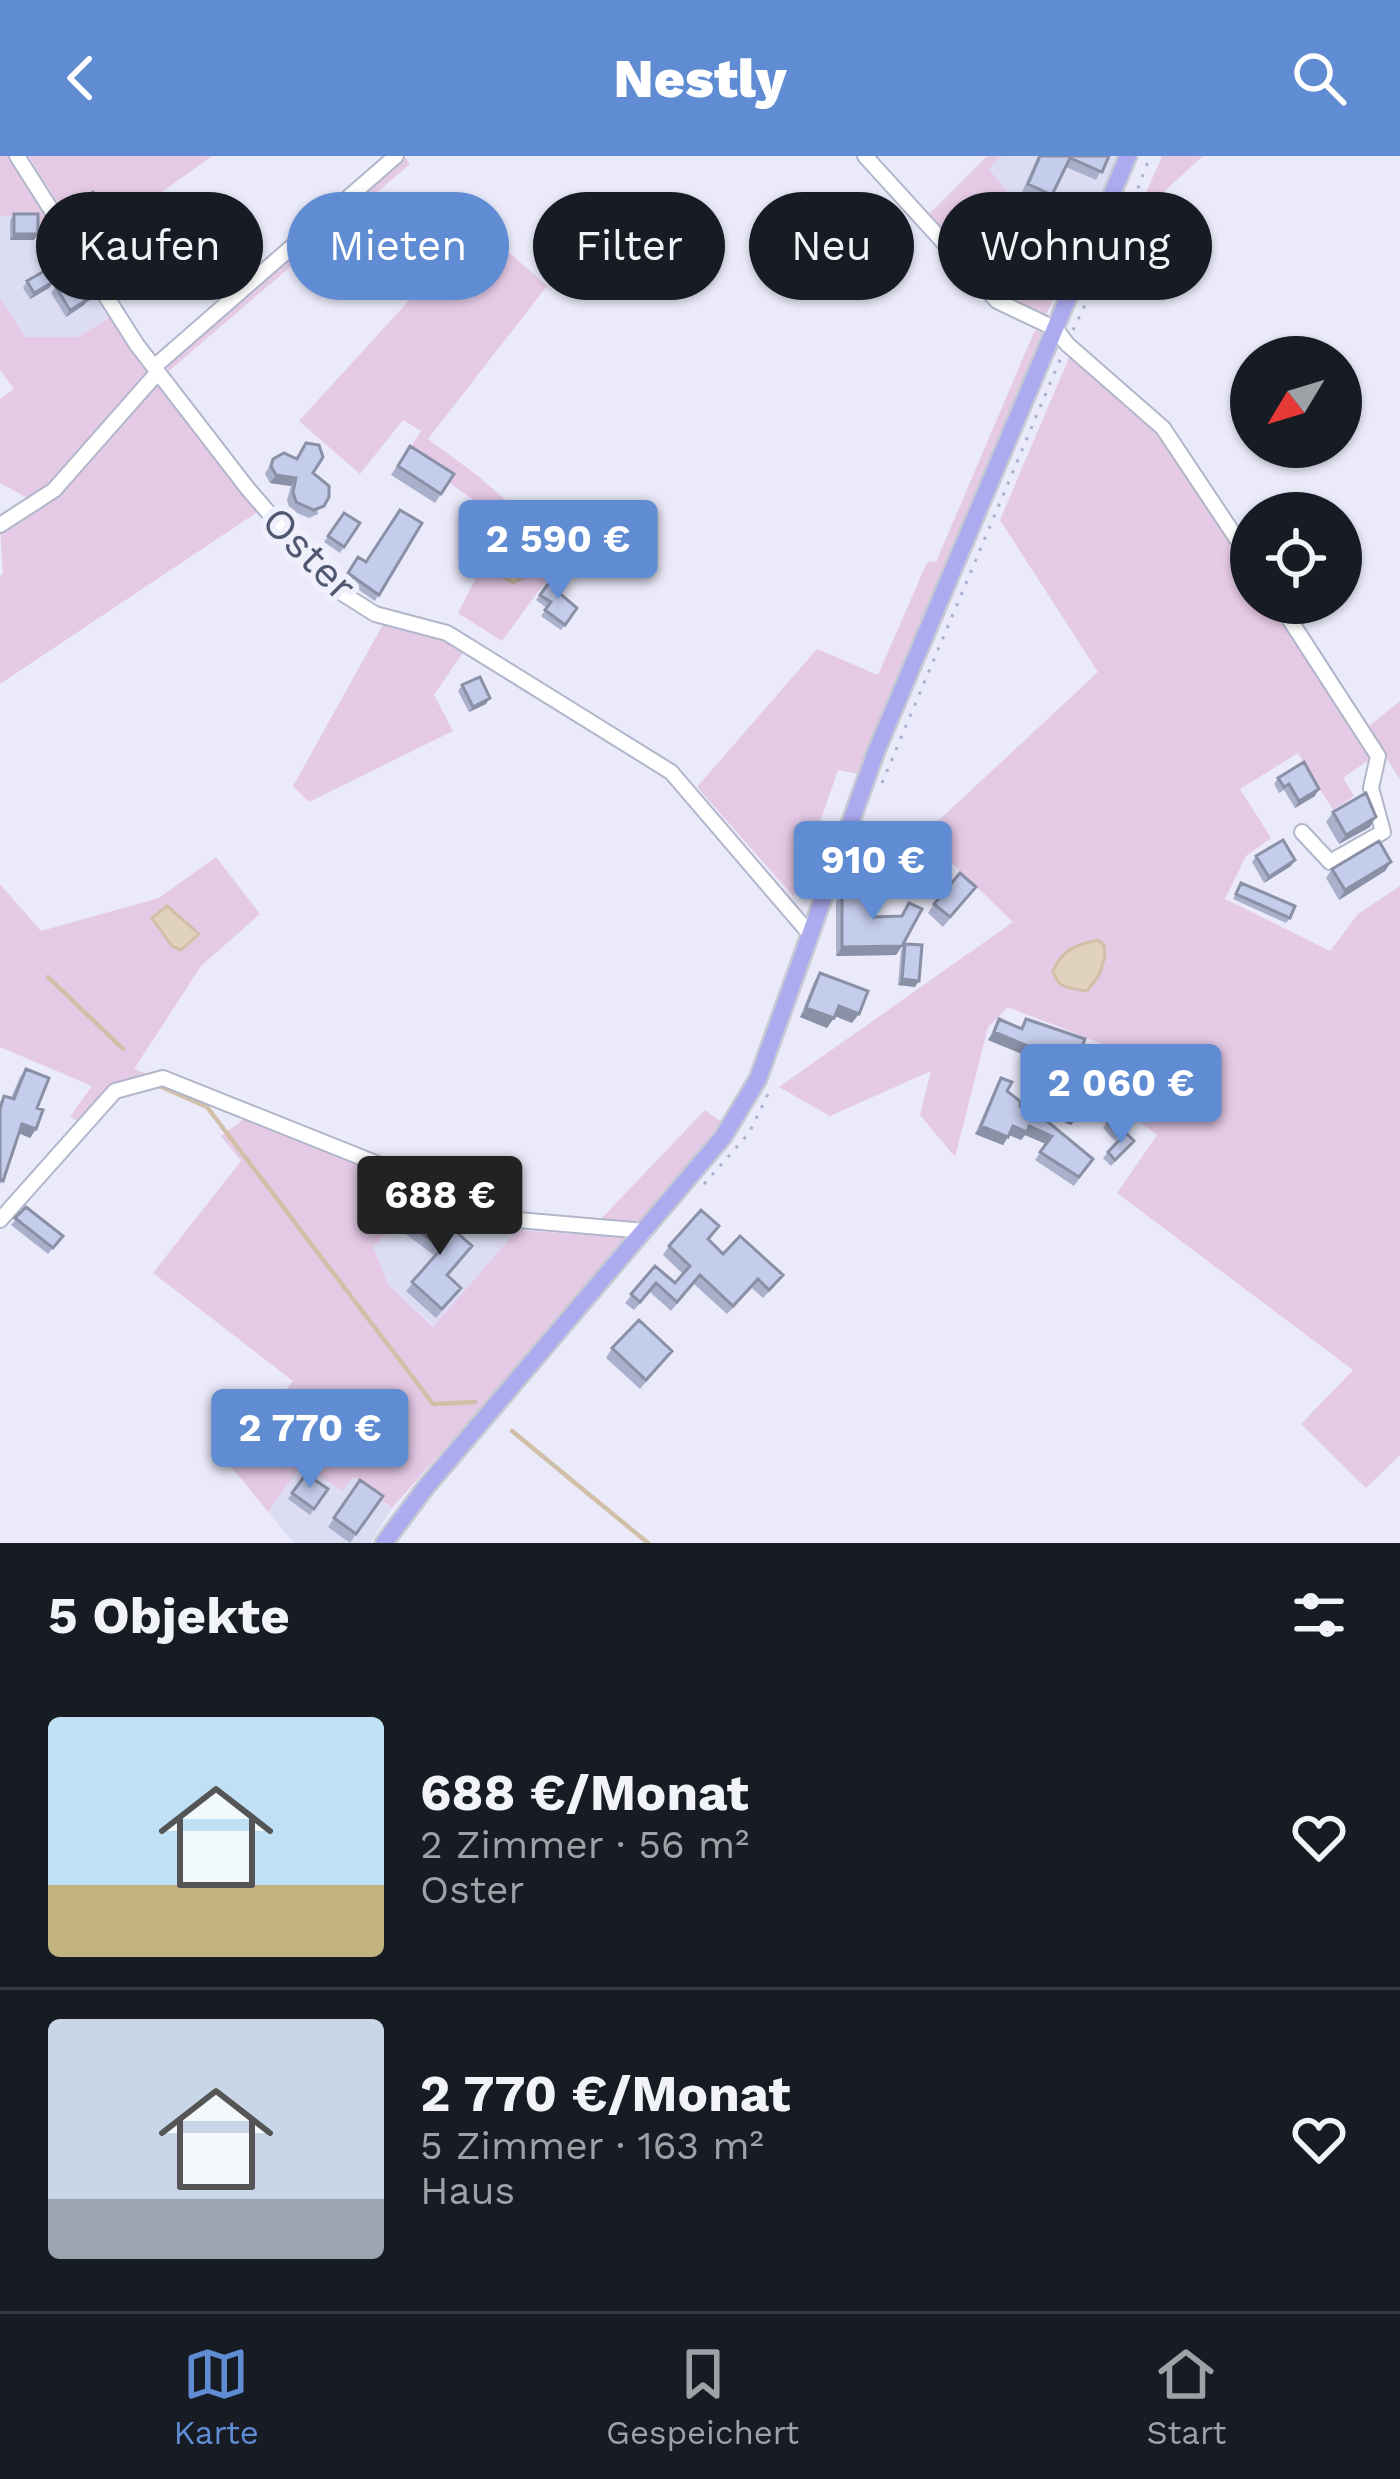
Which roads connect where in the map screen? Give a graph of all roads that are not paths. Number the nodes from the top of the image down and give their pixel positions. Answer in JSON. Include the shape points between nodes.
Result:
{"nodes":[{"id":1,"x":17,"y":156,"type":"edge"},
{"id":2,"x":396,"y":156,"type":"edge"},
{"id":3,"x":866,"y":156,"type":"edge"},
{"id":4,"x":1128,"y":156,"type":"edge"},
{"id":5,"x":1056,"y":329,"type":"junction"},
{"id":6,"x":156,"y":370,"type":"junction"},
{"id":7,"x":0,"y":524,"type":"edge"},
{"id":8,"x":1230,"y":528,"type":"edge"},
{"id":9,"x":1292,"y":624,"type":"edge"},
{"id":10,"x":1302,"y":832,"type":"dead end"},
{"id":11,"x":808,"y":933,"type":"junction"},
{"id":12,"x":0,"y":1220,"type":"edge"},
{"id":13,"x":644,"y":1231,"type":"junction"},
{"id":14,"x":384,"y":1543,"type":"edge"}],
"edges":[{"from":1,"to":6,"type":"street","name":"Oster"},
{"from":2,"to":6,"type":"street"},
{"from":3,"to":5,"type":"street","via":[[998,301]]},
{"from":4,"to":5,"type":"main road"},
{"from":5,"to":8,"type":"street","via":[[1163,428]]},
{"from":5,"to":11,"type":"main road","via":[[877,749]]},
{"from":6,"to":7,"type":"street","via":[[54,490]]},
{"from":6,"to":11,"type":"street","name":"Oster","via":[[334,588],[375,614],[447,633],[671,772]]},
{"from":9,"to":10,"type":"street","via":[[1378,757],[1371,788],[1383,832],[1330,862]]},
{"from":11,"to":13,"type":"main road","via":[[758,1078],[723,1136]]},
{"from":12,"to":13,"type":"street","via":[[116,1091],[163,1078],[518,1220]]},
{"from":13,"to":14,"type":"main road"}]}
